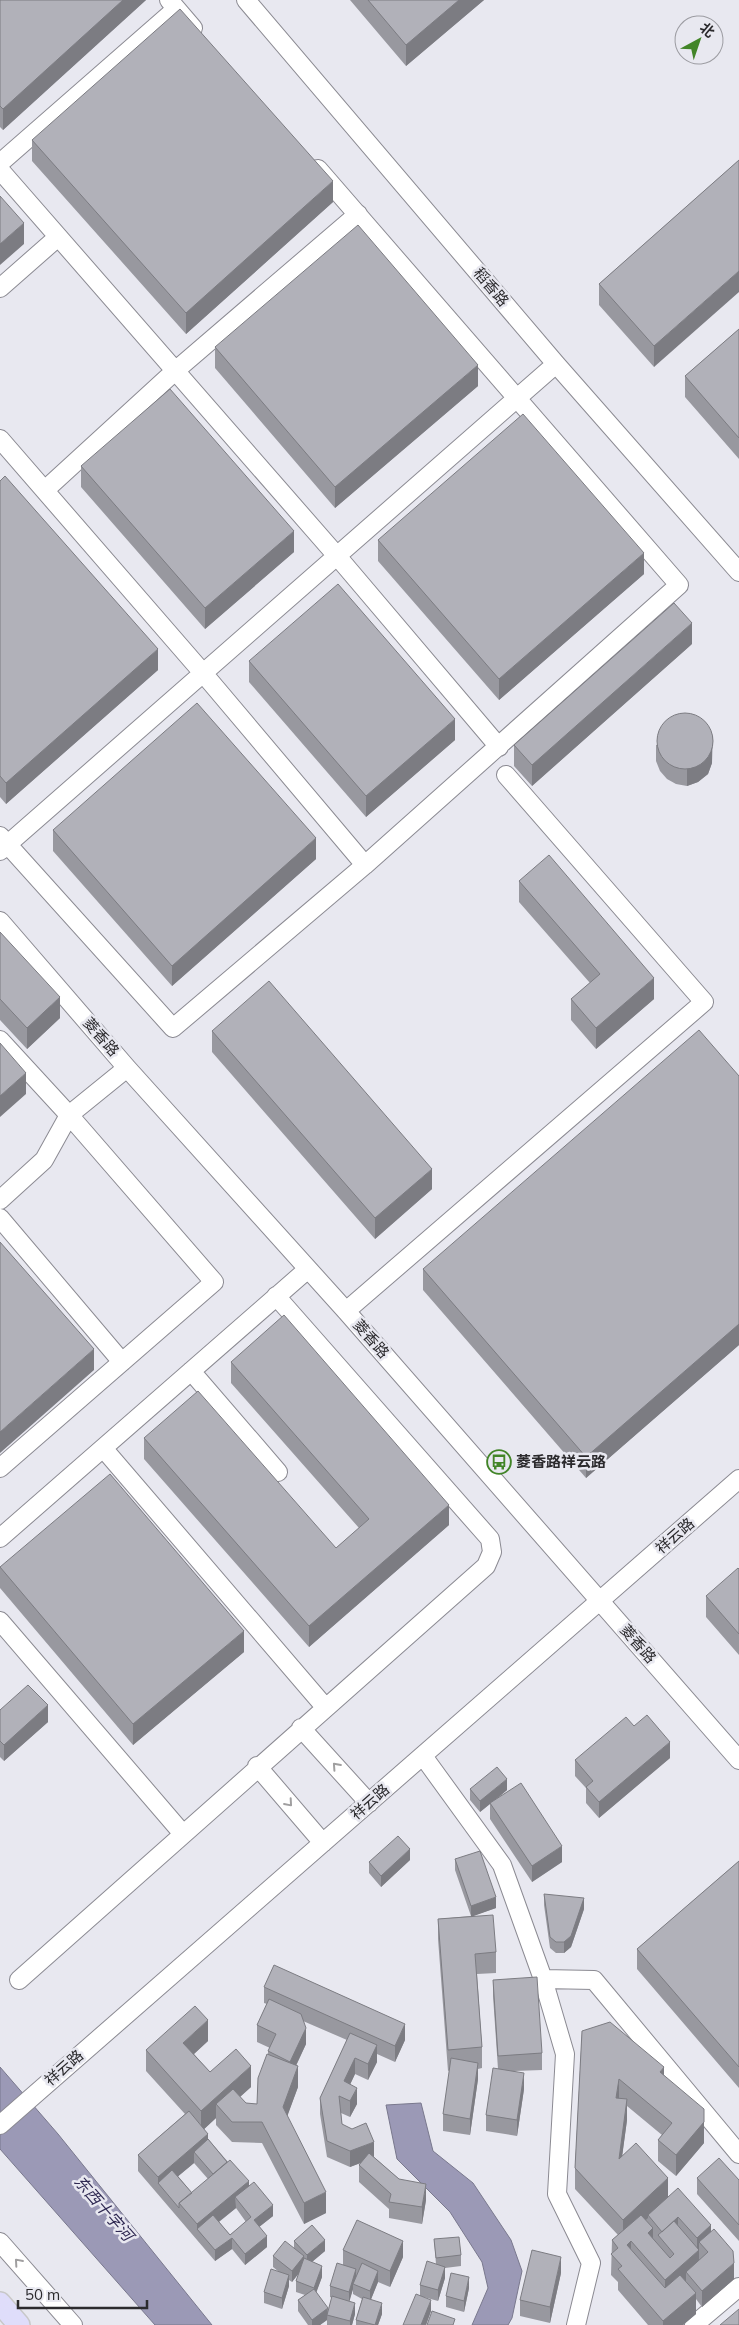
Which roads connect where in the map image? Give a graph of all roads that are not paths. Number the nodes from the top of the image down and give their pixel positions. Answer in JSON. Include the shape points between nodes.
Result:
{"nodes":[{"id":1,"x":246,"y":0,"type":"edge"},
{"id":2,"x":172,"y":4,"type":"edge"},
{"id":3,"x":202,"y":38,"type":"edge"},
{"id":4,"x":306,"y":156,"type":"edge"},
{"id":5,"x":0,"y":164,"type":"edge"},
{"id":6,"x":0,"y":170,"type":"edge"},
{"id":7,"x":358,"y":214,"type":"junction"},
{"id":8,"x":58,"y":236,"type":"junction"},
{"id":9,"x":0,"y":288,"type":"edge"},
{"id":10,"x":556,"y":364,"type":"junction"},
{"id":11,"x":176,"y":371,"type":"junction"},
{"id":12,"x":516,"y":399,"type":"junction"},
{"id":13,"x":0,"y":439,"type":"edge"},
{"id":14,"x":45,"y":490,"type":"junction"},
{"id":15,"x":337,"y":556,"type":"junction"},
{"id":16,"x":739,"y":572,"type":"edge"},
{"id":17,"x":203,"y":673,"type":"junction"},
{"id":18,"x":499,"y":747,"type":"junction"},
{"id":19,"x":506,"y":775,"type":"dead end"},
{"id":20,"x":3,"y":844,"type":"edge"},
{"id":21,"x":365,"y":865,"type":"junction"},
{"id":22,"x":0,"y":921,"type":"edge"},
{"id":23,"x":0,"y":1040,"type":"edge"},
{"id":24,"x":127,"y":1068,"type":"junction"},
{"id":25,"x":69,"y":1116,"type":"junction"},
{"id":26,"x":0,"y":1200,"type":"edge"},
{"id":27,"x":0,"y":1218,"type":"edge"},
{"id":28,"x":308,"y":1269,"type":"junction"},
{"id":29,"x":276,"y":1296,"type":"junction"},
{"id":30,"x":346,"y":1311,"type":"junction"},
{"id":31,"x":122,"y":1362,"type":"junction"},
{"id":32,"x":191,"y":1370,"type":"junction"},
{"id":33,"x":103,"y":1448,"type":"junction"},
{"id":34,"x":0,"y":1468,"type":"edge"},
{"id":35,"x":278,"y":1472,"type":"dead end"},
{"id":36,"x":739,"y":1479,"type":"edge"},
{"id":37,"x":0,"y":1538,"type":"edge"},
{"id":38,"x":601,"y":1601,"type":"junction"},
{"id":39,"x":2,"y":1627,"type":"edge"},
{"id":40,"x":325,"y":1707,"type":"junction"},
{"id":41,"x":301,"y":1728,"type":"junction"},
{"id":42,"x":423,"y":1756,"type":"junction"},
{"id":43,"x":739,"y":1760,"type":"edge"},
{"id":44,"x":258,"y":1766,"type":"junction"},
{"id":45,"x":369,"y":1803,"type":"junction"},
{"id":46,"x":183,"y":1834,"type":"junction"},
{"id":47,"x":323,"y":1843,"type":"junction"},
{"id":48,"x":543,"y":1979,"type":"junction"},
{"id":49,"x":19,"y":1980,"type":"dead end"},
{"id":50,"x":0,"y":2125,"type":"edge"},
{"id":51,"x":739,"y":2154,"type":"edge"},
{"id":52,"x":0,"y":2242,"type":"edge"},
{"id":53,"x":739,"y":2287,"type":"edge"},
{"id":54,"x":0,"y":2303,"type":"edge"},
{"id":55,"x":19,"y":2325,"type":"edge"},
{"id":56,"x":73,"y":2325,"type":"edge"},
{"id":57,"x":576,"y":2325,"type":"edge"},
{"id":58,"x":694,"y":2325,"type":"edge"}],
"edges":[{"from":1,"to":10,"type":"street","name":"稻香路"},
{"from":2,"to":3,"type":"street"},
{"from":2,"to":5,"type":"street"},
{"from":4,"to":7,"type":"street"},
{"from":6,"to":8,"type":"street"},
{"from":7,"to":11,"type":"street"},
{"from":7,"to":12,"type":"street"},
{"from":8,"to":9,"type":"street"},
{"from":8,"to":11,"type":"street"},
{"from":10,"to":12,"type":"street"},
{"from":10,"to":16,"type":"street","name":"稻香路"},
{"from":11,"to":14,"type":"street"},
{"from":11,"to":15,"type":"street"},
{"from":12,"to":15,"type":"street"},
{"from":12,"to":18,"type":"street","via":[[679,585]]},
{"from":13,"to":14,"type":"street"},
{"from":14,"to":17,"type":"street"},
{"from":15,"to":17,"type":"street"},
{"from":15,"to":18,"type":"street"},
{"from":17,"to":20,"type":"street"},
{"from":17,"to":21,"type":"street"},
{"from":18,"to":21,"type":"street"},
{"from":19,"to":30,"type":"street","via":[[704,1002]]},
{"from":20,"to":21,"type":"street","via":[[173,1028]]},
{"from":22,"to":24,"type":"street","name":"菱香路"},
{"from":23,"to":25,"type":"street"},
{"from":24,"to":25,"type":"street"},
{"from":24,"to":28,"type":"street","name":"菱香路"},
{"from":25,"to":26,"type":"street","via":[[44,1160]]},
{"from":25,"to":31,"type":"street","via":[[214,1282]]},
{"from":27,"to":31,"type":"street"},
{"from":28,"to":29,"type":"street"},
{"from":28,"to":30,"type":"street","name":"菱香路"},
{"from":29,"to":32,"type":"street"},
{"from":29,"to":40,"type":"street","via":[[490,1539],[492,1552],[486,1566]]},
{"from":30,"to":38,"type":"street","name":"菱香路"},
{"from":31,"to":34,"type":"street"},
{"from":32,"to":33,"type":"street"},
{"from":32,"to":35,"type":"street"},
{"from":33,"to":37,"type":"street"},
{"from":33,"to":40,"type":"street"},
{"from":36,"to":38,"type":"street","name":"祥云路"},
{"from":38,"to":42,"type":"street","name":"祥云路"},
{"from":38,"to":43,"type":"street","name":"菱香路"},
{"from":39,"to":46,"type":"street"},
{"from":40,"to":41,"type":"street"},
{"from":41,"to":44,"type":"street"},
{"from":45,"to":41,"type":"street","one_way":true},
{"from":42,"to":45,"type":"street","name":"祥云路"},
{"from":42,"to":48,"type":"street","via":[[502,1865]]},
{"from":44,"to":46,"type":"street"},
{"from":44,"to":47,"type":"street","one_way":true},
{"from":45,"to":47,"type":"street","name":"祥云路"},
{"from":46,"to":49,"type":"street"},
{"from":47,"to":50,"type":"street","name":"祥云路"},
{"from":48,"to":51,"type":"street","via":[[594,1980]]},
{"from":48,"to":57,"type":"street","via":[[565,2054],[557,2194],[591,2263]]},
{"from":56,"to":52,"type":"street","one_way":true},
{"from":53,"to":58,"type":"street"},
{"from":54,"to":55,"type":"main road"}]}
